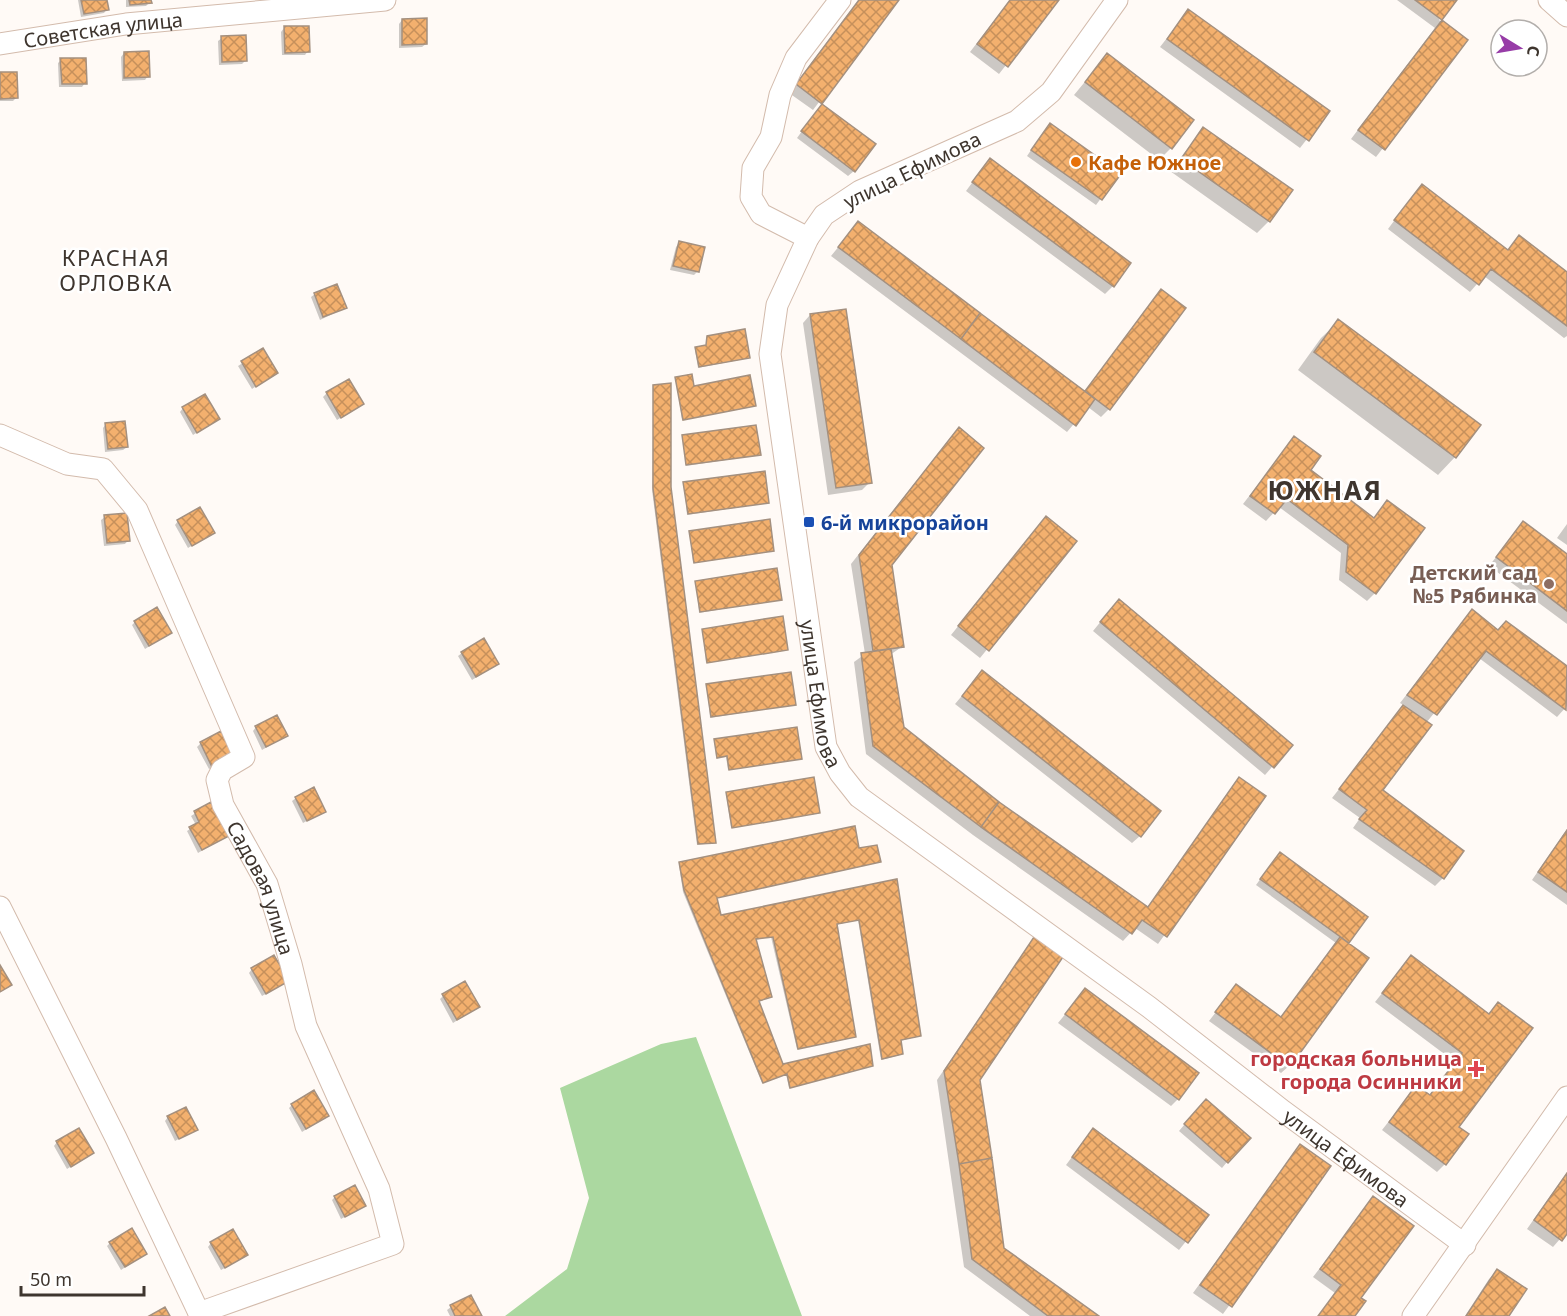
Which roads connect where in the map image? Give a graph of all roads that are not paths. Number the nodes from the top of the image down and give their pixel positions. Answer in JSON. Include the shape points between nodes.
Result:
{"nodes":[{"id":1,"x":386,"y":0,"type":"edge"},
{"id":2,"x":840,"y":0,"type":"edge"},
{"id":3,"x":1117,"y":0,"type":"edge"},
{"id":4,"x":1549,"y":0,"type":"edge"},
{"id":5,"x":1567,"y":16,"type":"edge"},
{"id":6,"x":0,"y":44,"type":"edge"},
{"id":7,"x":808,"y":238,"type":"junction"},
{"id":8,"x":0,"y":435,"type":"edge"},
{"id":9,"x":0,"y":907,"type":"edge"},
{"id":10,"x":1567,"y":1097,"type":"edge"},
{"id":11,"x":1465,"y":1245,"type":"junction"},
{"id":12,"x":200,"y":1314,"type":"edge"},
{"id":13,"x":1413,"y":1316,"type":"edge"}],
"edges":[{"from":1,"to":6,"type":"street","name":"Советская улица","via":[[126,24]]},
{"from":2,"to":7,"type":"street","via":[[796,58],[780,95],[771,137],[753,168],[751,197],[761,214]]},
{"from":3,"to":7,"type":"street","name":"улица Ефимова","via":[[1051,92],[1017,121],[860,191],[824,215]]},
{"from":4,"to":5,"type":"street"},
{"from":7,"to":11,"type":"street","name":"улица Ефимова","via":[[777,305],[770,354],[826,747],[840,773],[859,797],[1149,1007]]},
{"from":8,"to":12,"type":"street","name":"Садовая улица","via":[[67,464],[104,469],[137,510],[244,757],[222,770],[217,780],[223,805],[267,884],[306,1026],[379,1189],[393,1244]]},
{"from":9,"to":12,"type":"street","name":"Садовая улица"},
{"from":10,"to":11,"type":"street"},
{"from":11,"to":13,"type":"street"}]}
